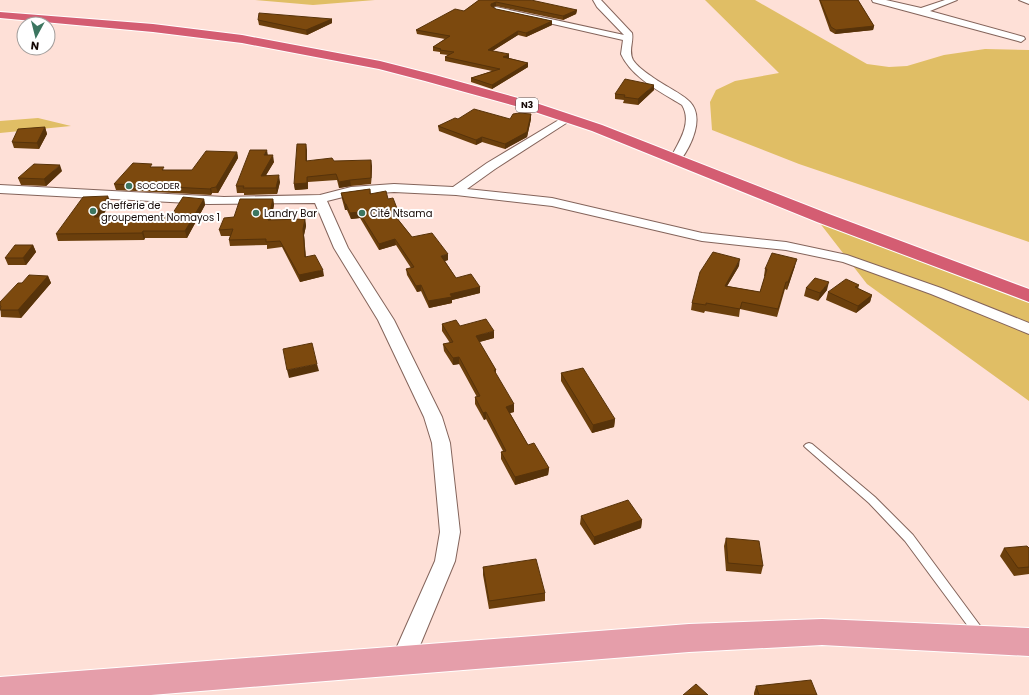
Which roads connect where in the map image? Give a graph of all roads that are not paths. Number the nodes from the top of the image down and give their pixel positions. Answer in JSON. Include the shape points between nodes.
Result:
{"nodes":[{"id":1,"x":597,"y":0,"type":"edge"},
{"id":2,"x":876,"y":0,"type":"edge"},
{"id":3,"x":953,"y":0,"type":"edge"},
{"id":4,"x":1023,"y":0,"type":"edge"},
{"id":5,"x":1029,"y":2,"type":"edge"},
{"id":6,"x":496,"y":9,"type":"edge"},
{"id":7,"x":921,"y":11,"type":"junction"},
{"id":8,"x":0,"y":15,"type":"edge"},
{"id":9,"x":629,"y":39,"type":"junction"},
{"id":10,"x":1021,"y":39,"type":"dead end"},
{"id":11,"x":567,"y":118,"type":"junction"},
{"id":12,"x":676,"y":159,"type":"junction"},
{"id":13,"x":0,"y":189,"type":"edge"},
{"id":14,"x":456,"y":191,"type":"junction"},
{"id":15,"x":320,"y":199,"type":"junction"},
{"id":16,"x":1029,"y":296,"type":"edge"},
{"id":17,"x":1029,"y":329,"type":"edge"},
{"id":18,"x":809,"y":446,"type":"dead end"},
{"id":19,"x":984,"y":639,"type":"junction"},
{"id":20,"x":1029,"y":642,"type":"edge"},
{"id":21,"x":403,"y":660,"type":"junction"},
{"id":22,"x":0,"y":692,"type":"edge"}],
"edges":[{"from":1,"to":9,"type":"street","via":[[628,33]]},
{"from":2,"to":7,"type":"street"},
{"from":3,"to":7,"type":"street"},
{"from":4,"to":5,"type":"street"},
{"from":6,"to":9,"type":"street"},
{"from":7,"to":10,"type":"street"},
{"from":8,"to":11,"type":"highway","number":"N3","via":[[153,28],[282,46],[394,68]]},
{"from":9,"to":12,"type":"street","via":[[626,55],[630,62],[642,74],[691,109],[693,116],[689,131]]},
{"from":11,"to":12,"type":"highway","number":"N3"},
{"from":11,"to":14,"type":"street"},
{"from":12,"to":16,"type":"highway","number":"N3"},
{"from":13,"to":15,"type":"street","via":[[53,190],[192,200]]},
{"from":14,"to":15,"type":"street","via":[[394,188],[351,191]]},
{"from":14,"to":17,"type":"street","via":[[552,202],[702,237],[824,253],[936,291]]},
{"from":15,"to":21,"type":"street","via":[[341,248],[386,320],[433,417],[441,443],[450,532],[445,561]]},
{"from":18,"to":19,"type":"lane","via":[[872,500],[908,538]]},
{"from":19,"to":20,"type":"main road"},
{"from":19,"to":21,"type":"main road","via":[[822,632],[689,638]]},
{"from":21,"to":22,"type":"main road"}]}
